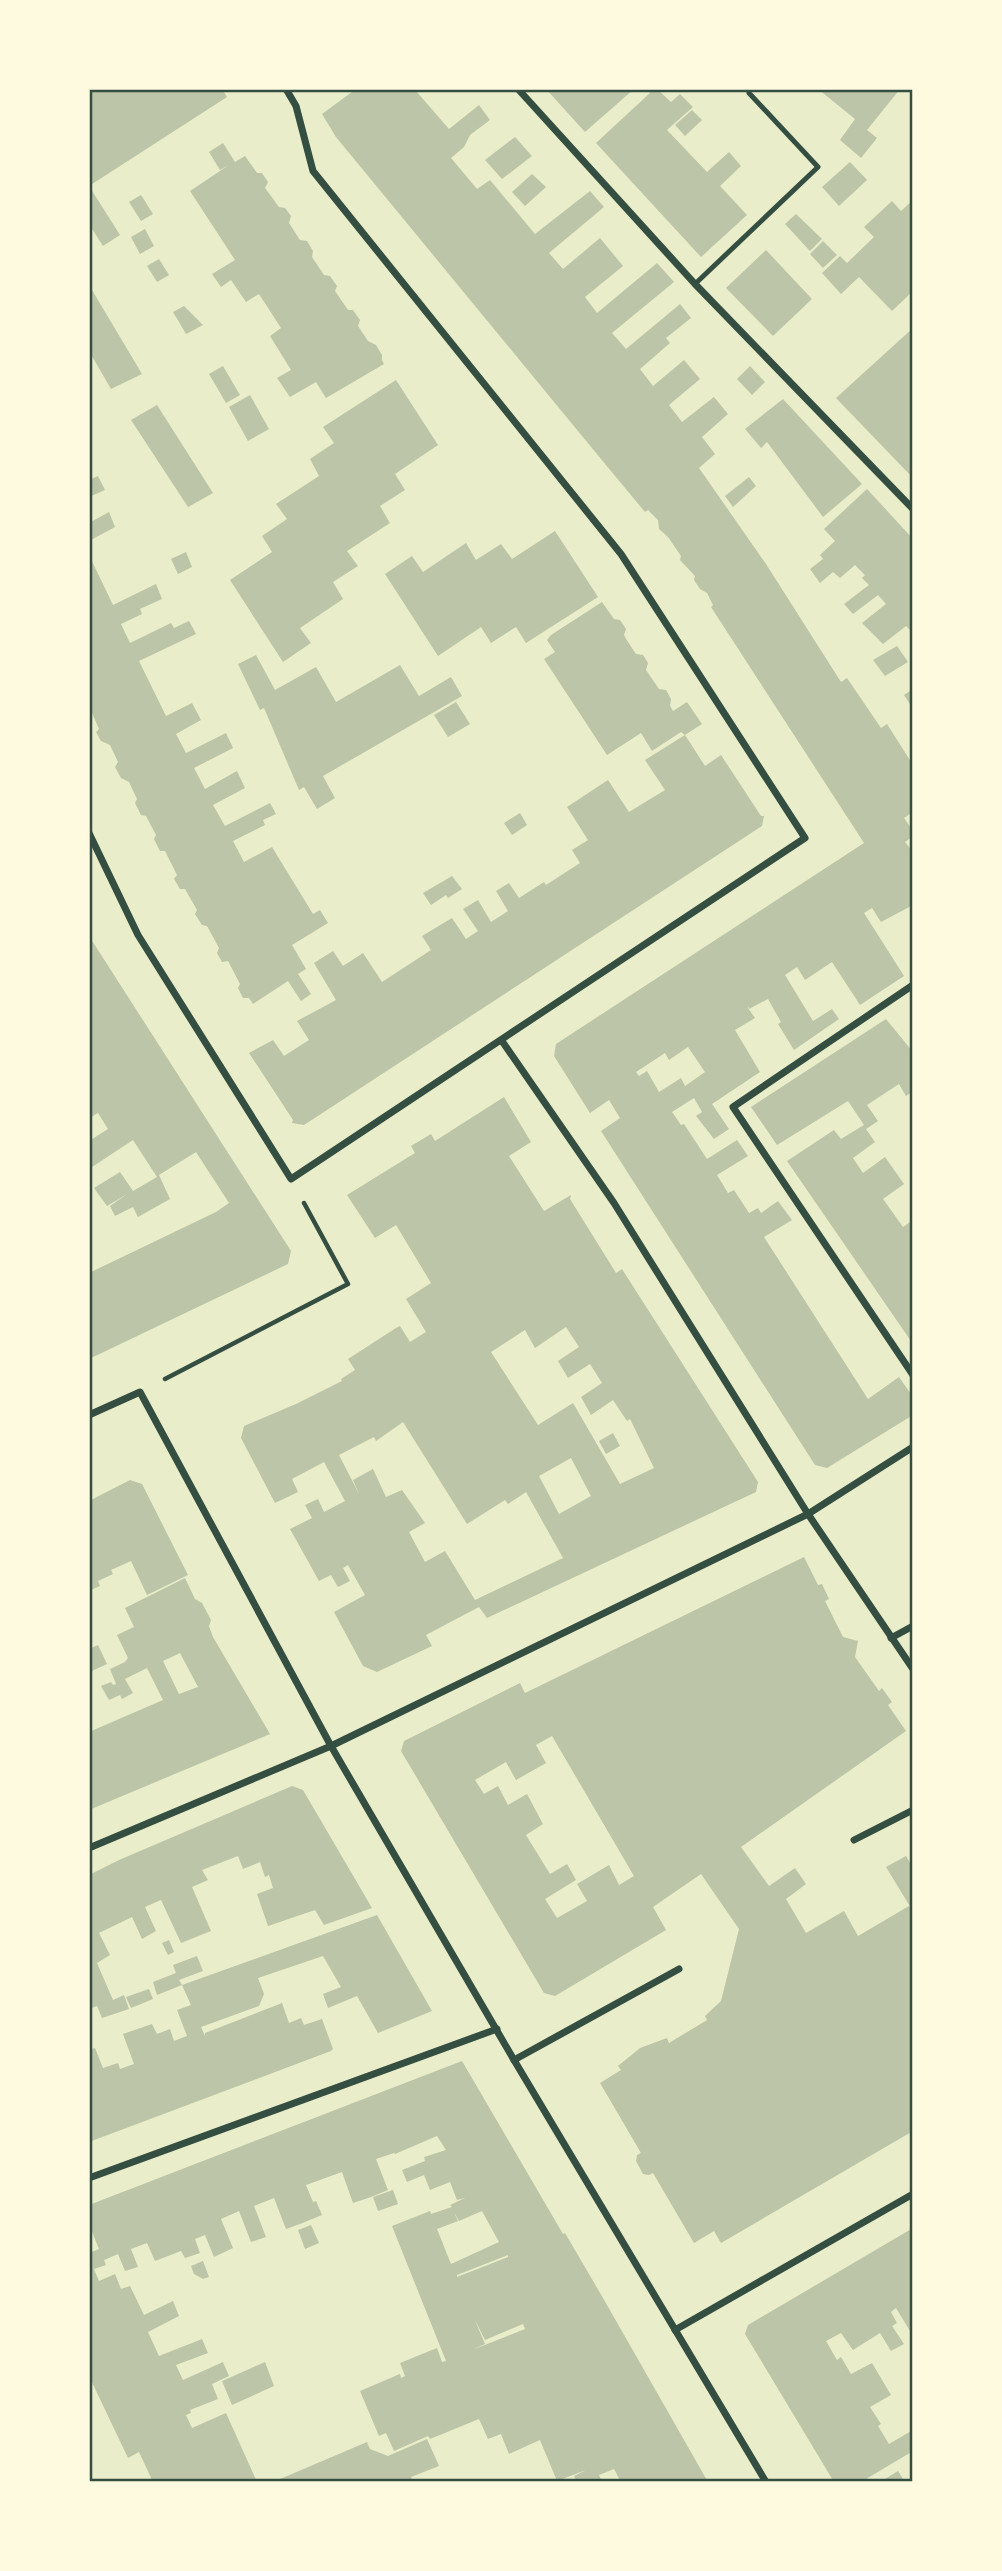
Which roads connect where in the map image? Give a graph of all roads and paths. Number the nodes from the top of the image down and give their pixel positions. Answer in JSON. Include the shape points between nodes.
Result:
{"nodes":[{"id":1,"x":286,"y":89,"type":"edge"},
{"id":2,"x":518,"y":89,"type":"edge"},
{"id":3,"x":749,"y":93,"type":"dead end"},
{"id":4,"x":695,"y":285,"type":"junction"},
{"id":5,"x":913,"y":509,"type":"edge"},
{"id":6,"x":89,"y":833,"type":"edge"},
{"id":7,"x":913,"y":985,"type":"edge"},
{"id":8,"x":502,"y":1041,"type":"junction"},
{"id":9,"x":291,"y":1179,"type":"junction"},
{"id":10,"x":913,"y":1374,"type":"edge"},
{"id":11,"x":140,"y":1392,"type":"junction"},
{"id":12,"x":89,"y":1415,"type":"edge"},
{"id":13,"x":913,"y":1447,"type":"edge"},
{"id":14,"x":808,"y":1514,"type":"junction"},
{"id":15,"x":913,"y":1626,"type":"edge"},
{"id":16,"x":891,"y":1638,"type":"junction"},
{"id":17,"x":913,"y":1669,"type":"edge"},
{"id":18,"x":331,"y":1746,"type":"junction"},
{"id":19,"x":913,"y":1810,"type":"edge"},
{"id":20,"x":853,"y":1840,"type":"dead end"},
{"id":21,"x":89,"y":1848,"type":"edge"},
{"id":22,"x":679,"y":1969,"type":"dead end"},
{"id":23,"x":497,"y":2029,"type":"junction"},
{"id":24,"x":514,"y":2060,"type":"junction"},
{"id":25,"x":89,"y":2178,"type":"edge"},
{"id":26,"x":913,"y":2194,"type":"edge"},
{"id":27,"x":675,"y":2330,"type":"junction"},
{"id":28,"x":766,"y":2482,"type":"edge"}],
"edges":[{"from":1,"to":8,"type":"street","via":[[296,106],[313,171],[621,554],[805,838]]},
{"from":2,"to":4,"type":"street"},
{"from":3,"to":4,"type":"lane","via":[[818,167]]},
{"from":4,"to":5,"type":"street"},
{"from":6,"to":9,"type":"street","via":[[138,935]]},
{"from":7,"to":10,"type":"street","via":[[733,1107]]},
{"from":8,"to":9,"type":"street"},
{"from":8,"to":14,"type":"street","via":[[614,1203]]},
{"from":9,"to":11,"type":"path","via":[[348,1284]]},
{"from":11,"to":12,"type":"street"},
{"from":11,"to":18,"type":"street"},
{"from":13,"to":14,"type":"street"},
{"from":14,"to":16,"type":"street"},
{"from":14,"to":18,"type":"street"},
{"from":15,"to":16,"type":"street"},
{"from":16,"to":17,"type":"street"},
{"from":18,"to":21,"type":"street"},
{"from":18,"to":23,"type":"street"},
{"from":19,"to":20,"type":"street"},
{"from":22,"to":24,"type":"street"},
{"from":23,"to":24,"type":"street"},
{"from":23,"to":25,"type":"street"},
{"from":24,"to":27,"type":"street"},
{"from":26,"to":27,"type":"street"},
{"from":27,"to":28,"type":"street"}]}
